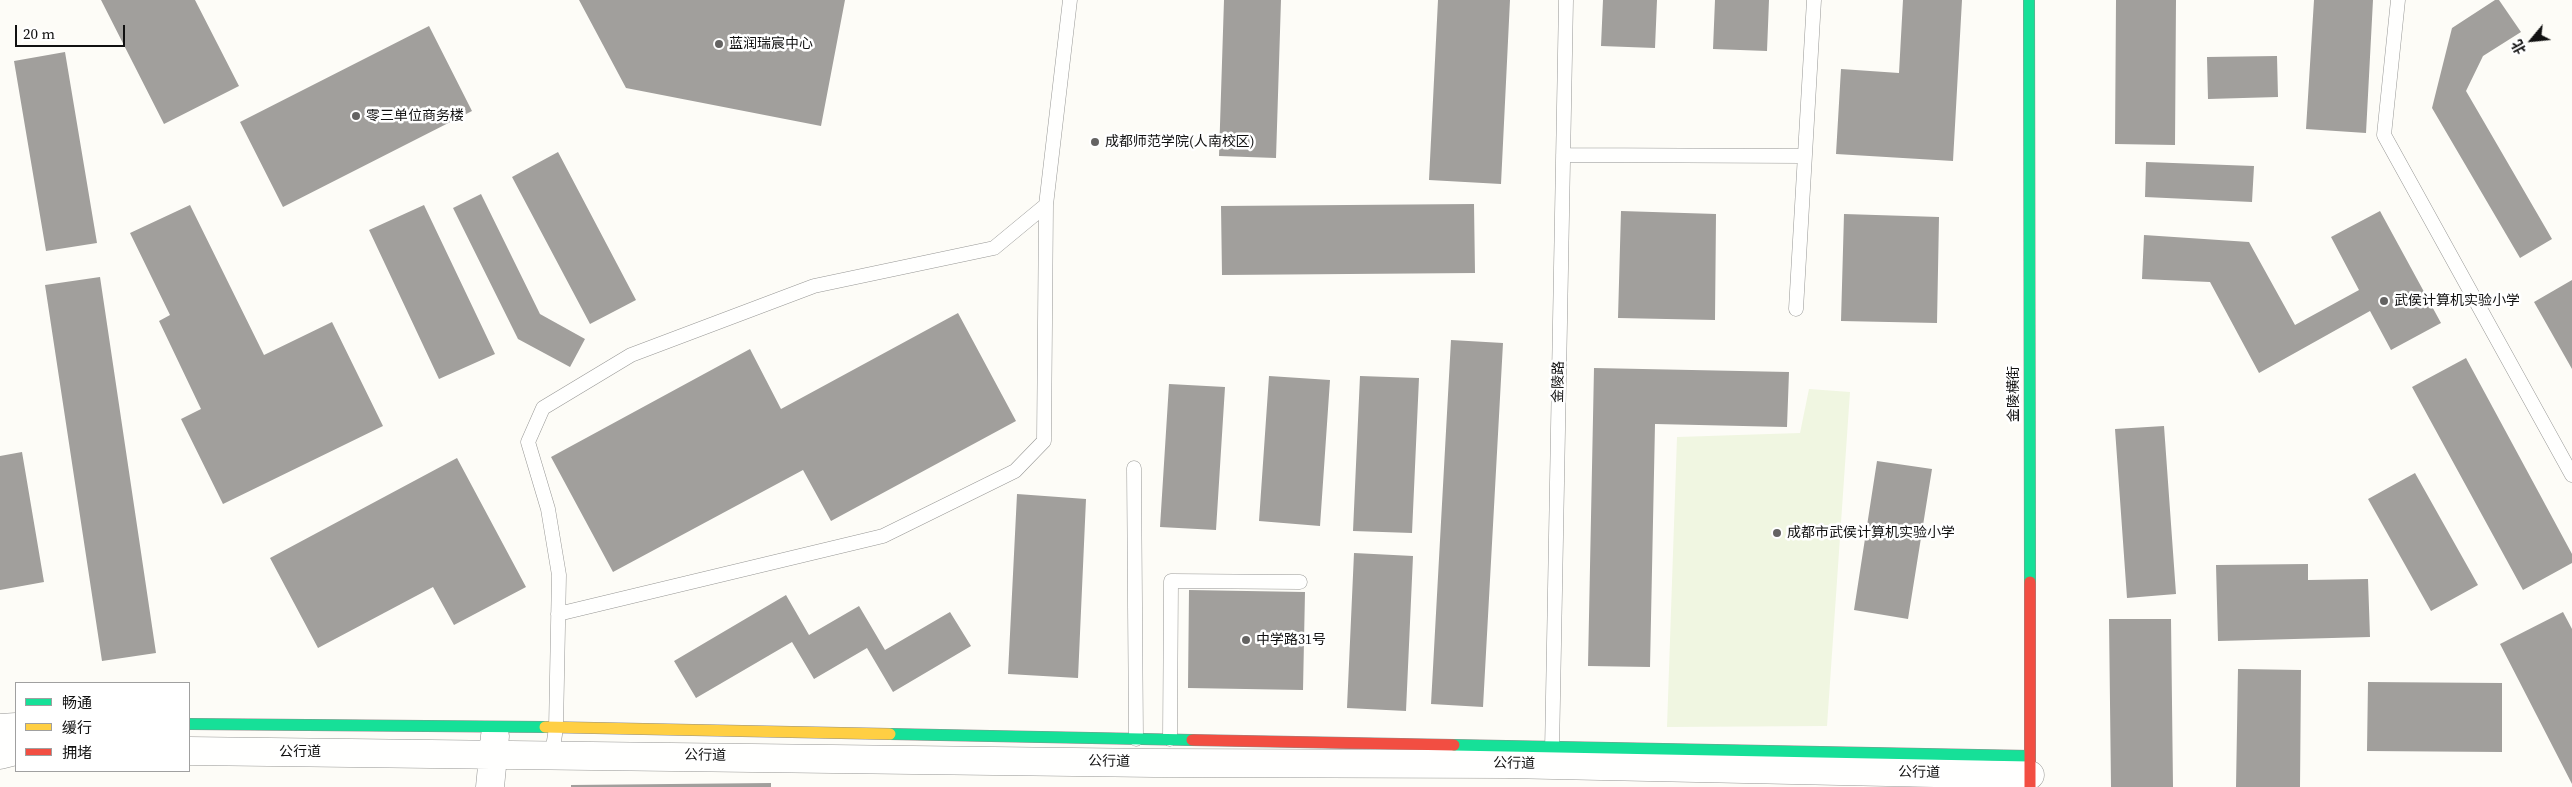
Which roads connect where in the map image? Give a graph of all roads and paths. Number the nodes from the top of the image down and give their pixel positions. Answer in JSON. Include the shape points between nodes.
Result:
{"nodes":[{"id":1,"x":1070,"y":0,"type":"edge"},
{"id":2,"x":1566,"y":0,"type":"edge"},
{"id":3,"x":1814,"y":0,"type":"edge"},
{"id":4,"x":2029,"y":0,"type":"edge"},
{"id":5,"x":2398,"y":0,"type":"edge"},
{"id":6,"x":1563,"y":155,"type":"junction"},
{"id":7,"x":1804,"y":156,"type":"junction"},
{"id":8,"x":1046,"y":205,"type":"junction"},
{"id":9,"x":1796,"y":309,"type":"dead end"},
{"id":10,"x":1134,"y":468,"type":"dead end"},
{"id":11,"x":2572,"y":475,"type":"edge"},
{"id":12,"x":1300,"y":582,"type":"dead end"},
{"id":13,"x":558,"y":614,"type":"junction"},
{"id":14,"x":190,"y":724,"type":"edge"},
{"id":15,"x":496,"y":726,"type":"junction"},
{"id":16,"x":15,"y":727,"type":"edge"},
{"id":17,"x":0,"y":728,"type":"edge"},
{"id":18,"x":554,"y":741,"type":"junction"},
{"id":19,"x":15,"y":750,"type":"edge"},
{"id":20,"x":190,"y":751,"type":"edge"},
{"id":21,"x":493,"y":753,"type":"junction"},
{"id":22,"x":1154,"y":753,"type":"edge"},
{"id":23,"x":0,"y":755,"type":"edge"},
{"id":24,"x":1552,"y":755,"type":"junction"},
{"id":25,"x":1505,"y":765,"type":"edge"},
{"id":26,"x":2030,"y":773,"type":"edge"},
{"id":27,"x":490,"y":787,"type":"edge"}],
"edges":[{"from":1,"to":8,"type":"lane"},
{"from":2,"to":6,"type":"lane","name":"金陵路"},
{"from":3,"to":7,"type":"lane"},
{"from":4,"to":26,"type":"street","name":"金陵横街"},
{"from":5,"to":11,"type":"lane","via":[[2384,135]]},
{"from":6,"to":7,"type":"lane"},
{"from":6,"to":24,"type":"lane","name":"金陵路"},
{"from":7,"to":9,"type":"lane"},
{"from":8,"to":13,"type":"lane","via":[[1044,441],[1015,471],[883,536]]},
{"from":8,"to":13,"type":"lane","via":[[994,248],[814,286],[631,355],[544,408],[528,442],[548,509],[559,575]]},
{"from":10,"to":22,"type":"lane"},
{"from":12,"to":22,"type":"lane","via":[[1171,581]]},
{"from":13,"to":18,"type":"lane"},
{"from":14,"to":15,"type":"street","name":"公行道"},
{"from":15,"to":18,"type":"street","name":"公行道"},
{"from":15,"to":21,"type":"street"},
{"from":16,"to":17,"type":"street"},
{"from":18,"to":21,"type":"street","name":"公行道"},
{"from":18,"to":22,"type":"street","name":"公行道"},
{"from":19,"to":23,"type":"street"},
{"from":20,"to":21,"type":"street","name":"公行道"},
{"from":21,"to":27,"type":"street"},
{"from":22,"to":25,"type":"street","name":"公行道"},
{"from":24,"to":25,"type":"street","name":"公行道"},
{"from":24,"to":26,"type":"street","name":"公行道"}]}
